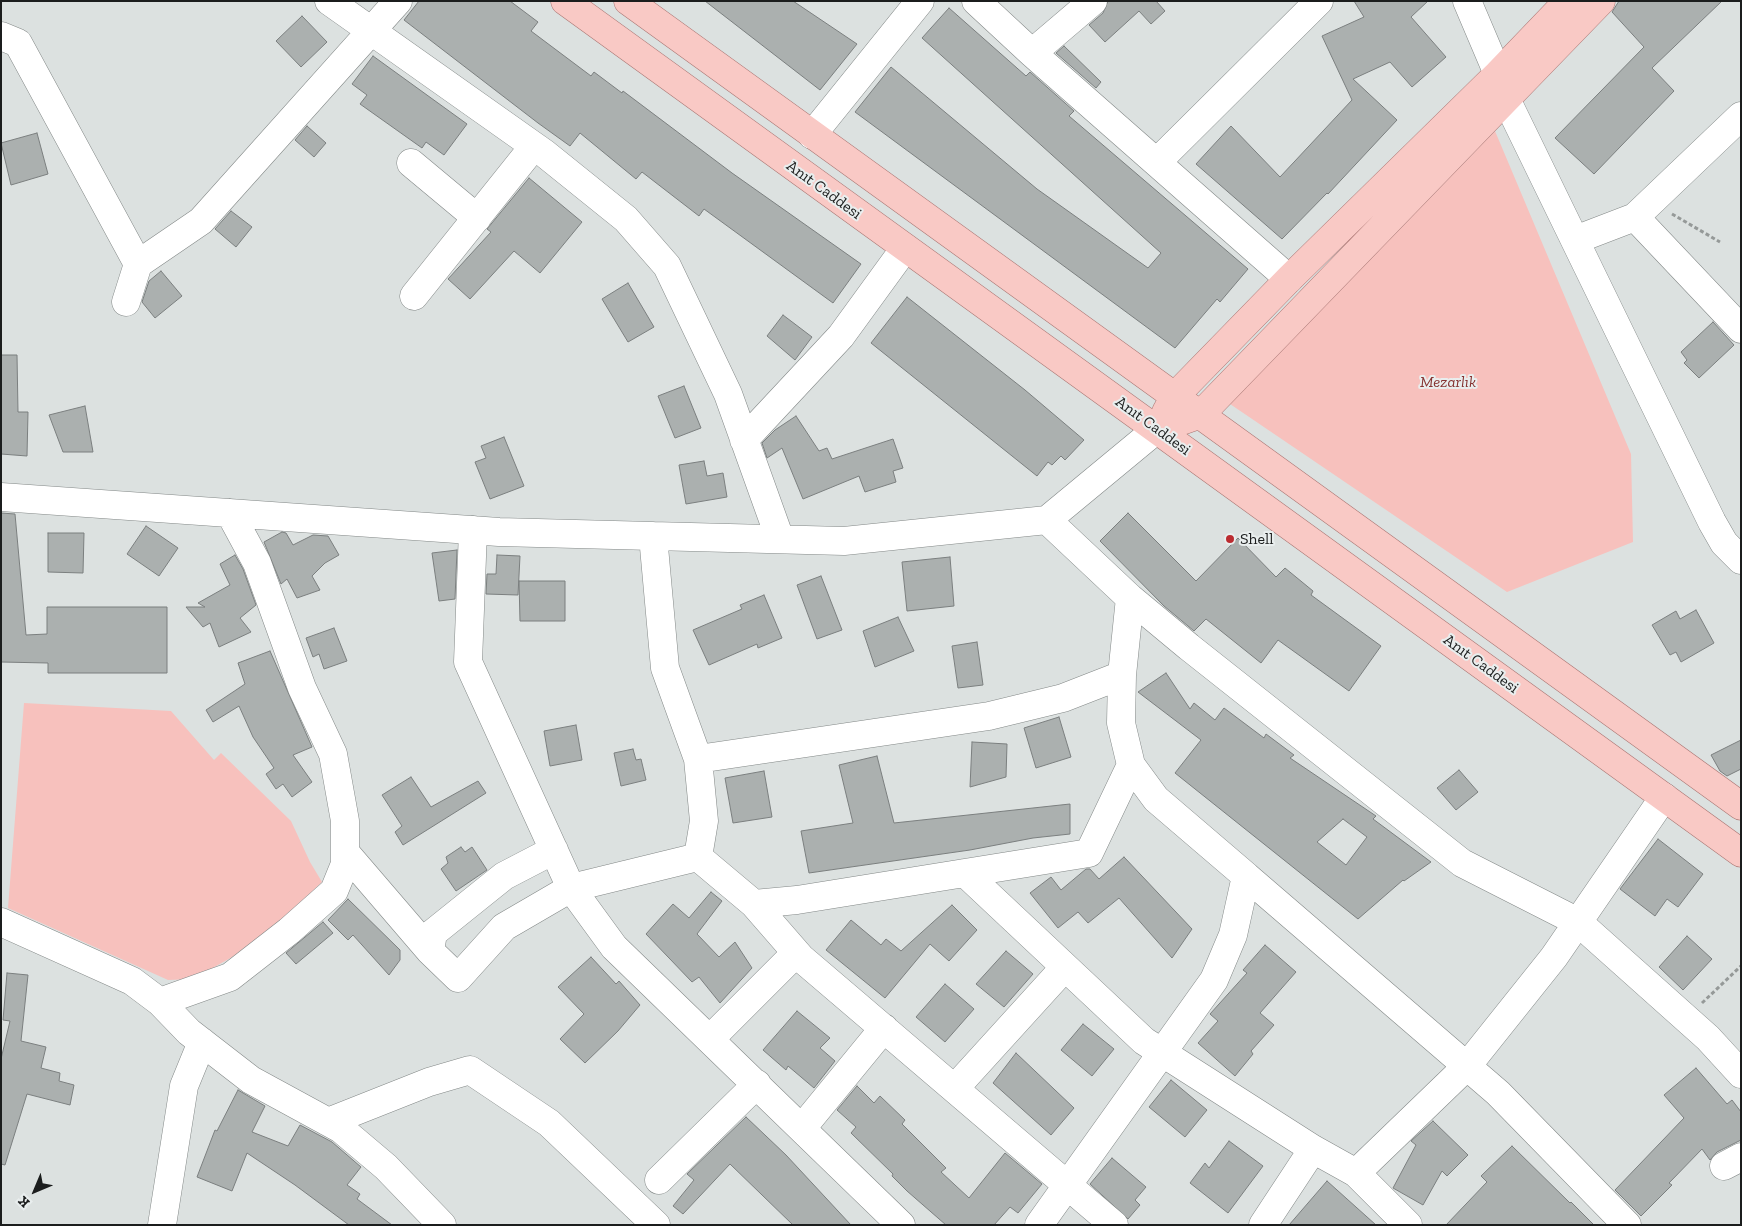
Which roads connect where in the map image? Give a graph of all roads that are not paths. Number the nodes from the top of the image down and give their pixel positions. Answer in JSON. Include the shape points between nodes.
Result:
{"nodes":[{"id":1,"x":329,"y":1,"type":"edge"},
{"id":2,"x":398,"y":1,"type":"edge"},
{"id":3,"x":565,"y":1,"type":"edge"},
{"id":4,"x":628,"y":1,"type":"edge"},
{"id":5,"x":920,"y":1,"type":"edge"},
{"id":6,"x":976,"y":1,"type":"edge"},
{"id":7,"x":1093,"y":1,"type":"edge"},
{"id":8,"x":1319,"y":1,"type":"edge"},
{"id":9,"x":1467,"y":1,"type":"edge"},
{"id":10,"x":1568,"y":1,"type":"edge"},
{"id":11,"x":1602,"y":1,"type":"edge"},
{"id":12,"x":372,"y":30,"type":"junction"},
{"id":13,"x":1,"y":36,"type":"edge"},
{"id":14,"x":1032,"y":53,"type":"junction"},
{"id":15,"x":1498,"y":74,"type":"junction"},
{"id":16,"x":1507,"y":101,"type":"junction"},
{"id":17,"x":1741,"y":116,"type":"edge"},
{"id":18,"x":812,"y":135,"type":"junction"},
{"id":19,"x":534,"y":146,"type":"junction"},
{"id":20,"x":1156,"y":162,"type":"junction"},
{"id":21,"x":411,"y":163,"type":"dead end"},
{"id":22,"x":1642,"y":211,"type":"junction"},
{"id":23,"x":477,"y":218,"type":"junction"},
{"id":24,"x":1575,"y":240,"type":"junction"},
{"id":25,"x":905,"y":248,"type":"junction"},
{"id":26,"x":138,"y":264,"type":"junction"},
{"id":27,"x":1289,"y":279,"type":"junction"},
{"id":28,"x":414,"y":296,"type":"dead end"},
{"id":29,"x":126,"y":302,"type":"dead end"},
{"id":30,"x":1741,"y":329,"type":"edge"},
{"id":31,"x":1175,"y":396,"type":"junction"},
{"id":32,"x":1201,"y":414,"type":"junction"},
{"id":33,"x":1157,"y":429,"type":"junction"},
{"id":34,"x":744,"y":440,"type":"junction"},
{"id":35,"x":1,"y":497,"type":"edge"},
{"id":36,"x":230,"y":513,"type":"junction"},
{"id":37,"x":1047,"y":520,"type":"junction"},
{"id":38,"x":473,"y":530,"type":"junction"},
{"id":39,"x":654,"y":536,"type":"junction"},
{"id":40,"x":780,"y":539,"type":"junction"},
{"id":41,"x":1741,"y":560,"type":"edge"},
{"id":42,"x":1130,"y":598,"type":"junction"},
{"id":43,"x":1122,"y":675,"type":"junction"},
{"id":44,"x":698,"y":759,"type":"junction"},
{"id":45,"x":1131,"y":765,"type":"junction"},
{"id":46,"x":1664,"y":796,"type":"junction"},
{"id":47,"x":1741,"y":806,"type":"edge"},
{"id":48,"x":554,"y":850,"type":"junction"},
{"id":49,"x":345,"y":852,"type":"junction"},
{"id":50,"x":1741,"y":853,"type":"edge"},
{"id":51,"x":698,"y":857,"type":"junction"},
{"id":52,"x":965,"y":873,"type":"junction"},
{"id":53,"x":1246,"y":876,"type":"junction"},
{"id":54,"x":571,"y":888,"type":"junction"},
{"id":55,"x":754,"y":904,"type":"junction"},
{"id":56,"x":1,"y":922,"type":"edge"},
{"id":57,"x":1578,"y":922,"type":"junction"},
{"id":58,"x":430,"y":951,"type":"junction"},
{"id":59,"x":796,"y":953,"type":"junction"},
{"id":60,"x":1065,"y":967,"type":"junction"},
{"id":61,"x":160,"y":1002,"type":"junction"},
{"id":62,"x":884,"y":1028,"type":"junction"},
{"id":63,"x":710,"y":1039,"type":"junction"},
{"id":64,"x":202,"y":1042,"type":"junction"},
{"id":65,"x":1164,"y":1053,"type":"junction"},
{"id":66,"x":1468,"y":1066,"type":"junction"},
{"id":67,"x":1741,"y":1074,"type":"edge"},
{"id":68,"x":757,"y":1084,"type":"junction"},
{"id":69,"x":955,"y":1088,"type":"junction"},
{"id":70,"x":328,"y":1122,"type":"junction"},
{"id":71,"x":802,"y":1128,"type":"junction"},
{"id":72,"x":1313,"y":1149,"type":"junction"},
{"id":73,"x":1356,"y":1173,"type":"junction"},
{"id":74,"x":660,"y":1180,"type":"dead end"},
{"id":75,"x":1066,"y":1184,"type":"junction"},
{"id":76,"x":162,"y":1225,"type":"edge"},
{"id":77,"x":442,"y":1225,"type":"edge"},
{"id":78,"x":656,"y":1225,"type":"edge"},
{"id":79,"x":901,"y":1225,"type":"edge"},
{"id":80,"x":1039,"y":1225,"type":"edge"},
{"id":81,"x":1114,"y":1225,"type":"edge"},
{"id":82,"x":1262,"y":1225,"type":"edge"},
{"id":83,"x":1408,"y":1225,"type":"edge"},
{"id":84,"x":1627,"y":1225,"type":"edge"}],
"edges":[{"from":1,"to":12,"type":"street"},
{"from":2,"to":12,"type":"street"},
{"from":3,"to":25,"type":"main road","name":"Anıt Caddesi"},
{"from":4,"to":18,"type":"main road"},
{"from":5,"to":18,"type":"street"},
{"from":6,"to":14,"type":"street"},
{"from":7,"to":14,"type":"street"},
{"from":8,"to":20,"type":"street"},
{"from":9,"to":15,"type":"street"},
{"from":10,"to":15,"type":"main road"},
{"from":11,"to":16,"type":"main road"},
{"from":12,"to":19,"type":"street"},
{"from":12,"to":26,"type":"street","via":[[202,221]]},
{"from":13,"to":26,"type":"street","via":[[18,43]]},
{"from":14,"to":20,"type":"street"},
{"from":15,"to":27,"type":"main road"},
{"from":16,"to":24,"type":"street"},
{"from":16,"to":32,"type":"main road"},
{"from":17,"to":22,"type":"street"},
{"from":18,"to":31,"type":"main road"},
{"from":19,"to":23,"type":"street"},
{"from":19,"to":34,"type":"street","via":[[626,219],[667,266],[728,394]]},
{"from":20,"to":27,"type":"street"},
{"from":21,"to":23,"type":"street"},
{"from":22,"to":24,"type":"street"},
{"from":22,"to":30,"type":"street"},
{"from":23,"to":28,"type":"street"},
{"from":24,"to":41,"type":"street","via":[[1712,522],[1724,543]]},
{"from":25,"to":33,"type":"main road","name":"Anıt Caddesi"},
{"from":25,"to":34,"type":"street","via":[[841,336]]},
{"from":26,"to":29,"type":"street"},
{"from":27,"to":31,"type":"main road"},
{"from":31,"to":32,"type":"main road"},
{"from":31,"to":33,"type":"main road"},
{"from":32,"to":33,"type":"main road"},
{"from":32,"to":47,"type":"main road"},
{"from":33,"to":37,"type":"street"},
{"from":33,"to":46,"type":"main road","name":"Anıt Caddesi"},
{"from":34,"to":40,"type":"street"},
{"from":35,"to":36,"type":"street"},
{"from":36,"to":38,"type":"street"},
{"from":36,"to":49,"type":"street","via":[[257,563],[302,688],[333,754],[345,821]]},
{"from":37,"to":40,"type":"street","via":[[844,541]]},
{"from":37,"to":42,"type":"street"},
{"from":38,"to":39,"type":"street"},
{"from":38,"to":48,"type":"street","via":[[468,662]]},
{"from":39,"to":40,"type":"street"},
{"from":39,"to":44,"type":"street","via":[[664,668]]},
{"from":42,"to":43,"type":"street"},
{"from":42,"to":57,"type":"street","via":[[1462,863]]},
{"from":43,"to":44,"type":"street","via":[[1063,698],[989,716]]},
{"from":43,"to":45,"type":"street","via":[[1122,723]]},
{"from":44,"to":51,"type":"street","via":[[704,822]]},
{"from":45,"to":52,"type":"street","via":[[1089,854]]},
{"from":45,"to":53,"type":"street","via":[[1156,799]]},
{"from":46,"to":50,"type":"main road","name":"Anıt Caddesi"},
{"from":46,"to":57,"type":"street"},
{"from":48,"to":54,"type":"street"},
{"from":48,"to":58,"type":"street","via":[[504,876],[466,904],[433,933]]},
{"from":49,"to":58,"type":"street"},
{"from":49,"to":61,"type":"street","via":[[345,864],[334,891],[289,931],[230,977]]},
{"from":51,"to":54,"type":"street"},
{"from":51,"to":55,"type":"street"},
{"from":52,"to":55,"type":"street"},
{"from":52,"to":60,"type":"street"},
{"from":53,"to":65,"type":"street","via":[[1233,935],[1214,980]]},
{"from":53,"to":66,"type":"street"},
{"from":54,"to":58,"type":"street","via":[[504,927],[458,978]]},
{"from":54,"to":63,"type":"street","via":[[614,947]]},
{"from":55,"to":59,"type":"street"},
{"from":56,"to":61,"type":"street","via":[[132,981]]},
{"from":57,"to":66,"type":"street"},
{"from":57,"to":67,"type":"street","via":[[1708,1038]]},
{"from":59,"to":62,"type":"street"},
{"from":59,"to":63,"type":"street"},
{"from":60,"to":65,"type":"street","via":[[1144,1041]]},
{"from":60,"to":69,"type":"street"},
{"from":61,"to":64,"type":"street"},
{"from":62,"to":69,"type":"street"},
{"from":62,"to":71,"type":"street"},
{"from":63,"to":68,"type":"street"},
{"from":64,"to":70,"type":"street","via":[[250,1080]]},
{"from":64,"to":76,"type":"street","via":[[184,1086]]},
{"from":65,"to":72,"type":"street"},
{"from":65,"to":75,"type":"street"},
{"from":66,"to":73,"type":"street"},
{"from":66,"to":84,"type":"street"},
{"from":68,"to":71,"type":"street"},
{"from":68,"to":74,"type":"street"},
{"from":69,"to":75,"type":"street"},
{"from":70,"to":77,"type":"street","via":[[386,1167]]},
{"from":70,"to":78,"type":"street","via":[[429,1082],[470,1070],[549,1123]]},
{"from":71,"to":79,"type":"street"},
{"from":72,"to":73,"type":"street"},
{"from":72,"to":82,"type":"street"},
{"from":73,"to":83,"type":"street"},
{"from":75,"to":80,"type":"street"},
{"from":75,"to":81,"type":"street"}]}
